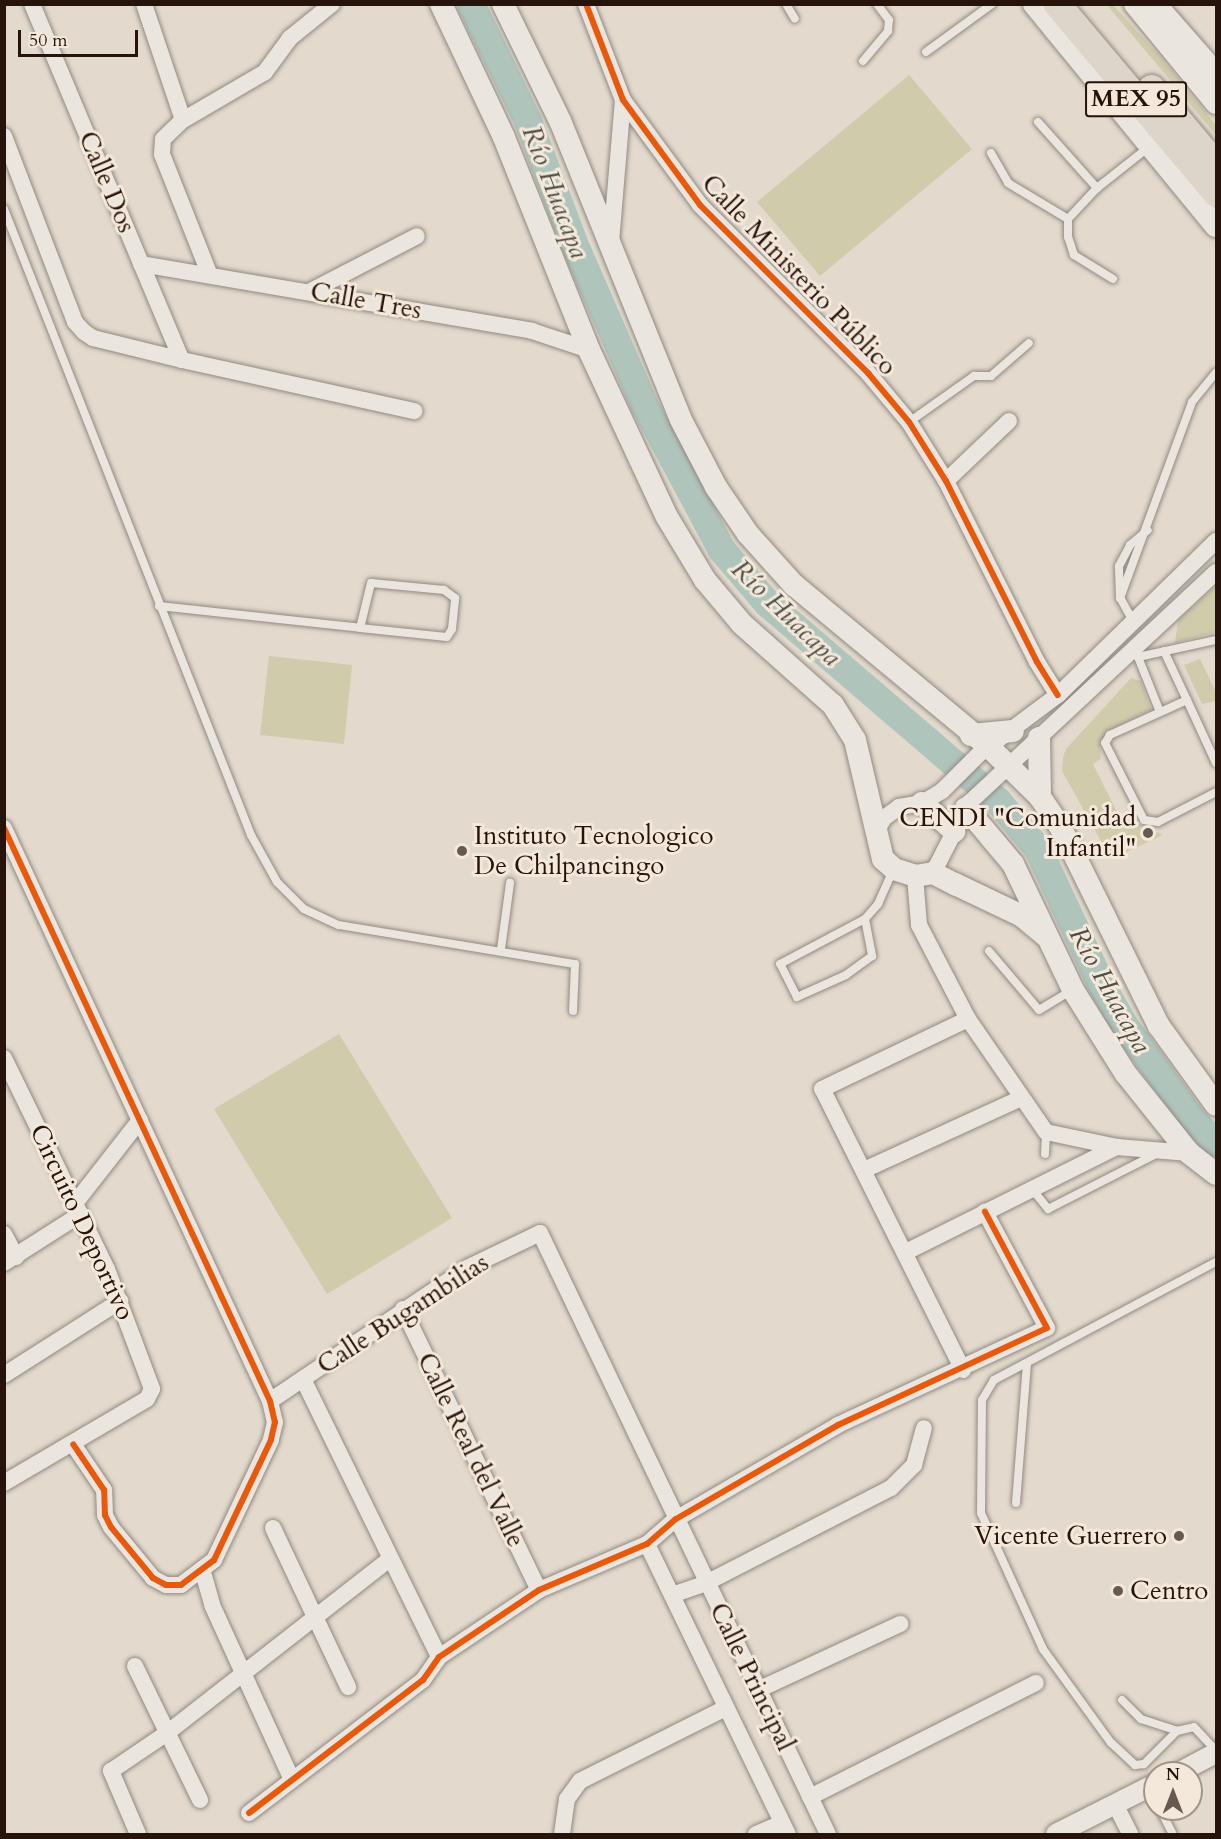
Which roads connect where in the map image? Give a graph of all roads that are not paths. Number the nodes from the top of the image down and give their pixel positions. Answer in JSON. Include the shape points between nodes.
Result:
{"nodes":[{"id":1,"x":32,"y":4,"type":"edge"},
{"id":2,"x":144,"y":4,"type":"edge"},
{"id":3,"x":332,"y":4,"type":"edge"},
{"id":4,"x":441,"y":4,"type":"edge"},
{"id":5,"x":503,"y":4,"type":"edge"},
{"id":6,"x":586,"y":4,"type":"edge"},
{"id":7,"x":786,"y":4,"type":"edge"},
{"id":8,"x":877,"y":4,"type":"edge"},
{"id":9,"x":992,"y":4,"type":"edge"},
{"id":10,"x":1034,"y":4,"type":"edge"},
{"id":11,"x":1057,"y":4,"type":"edge"},
{"id":12,"x":1079,"y":4,"type":"edge"},
{"id":13,"x":1135,"y":4,"type":"edge"},
{"id":14,"x":1155,"y":4,"type":"edge"},
{"id":15,"x":795,"y":19,"type":"dead end"},
{"id":16,"x":926,"y":52,"type":"dead end"},
{"id":17,"x":863,"y":61,"type":"dead end"},
{"id":18,"x":1215,"y":90,"type":"edge"},
{"id":19,"x":624,"y":100,"type":"junction"},
{"id":20,"x":183,"y":120,"type":"junction"},
{"id":21,"x":1038,"y":122,"type":"dead end"},
{"id":22,"x":4,"y":136,"type":"edge"},
{"id":23,"x":1150,"y":146,"type":"junction"},
{"id":24,"x":991,"y":153,"type":"dead end"},
{"id":25,"x":1216,"y":165,"type":"edge"},
{"id":26,"x":1098,"y":188,"type":"junction"},
{"id":27,"x":1216,"y":193,"type":"edge"},
{"id":28,"x":4,"y":209,"type":"edge"},
{"id":29,"x":1068,"y":219,"type":"junction"},
{"id":30,"x":1216,"y":226,"type":"edge"},
{"id":31,"x":417,"y":236,"type":"dead end"},
{"id":32,"x":610,"y":251,"type":"junction"},
{"id":33,"x":141,"y":264,"type":"junction"},
{"id":34,"x":209,"y":273,"type":"junction"},
{"id":35,"x":1113,"y":279,"type":"dead end"},
{"id":36,"x":311,"y":291,"type":"junction"},
{"id":37,"x":1029,"y":343,"type":"dead end"},
{"id":38,"x":589,"y":350,"type":"junction"},
{"id":39,"x":182,"y":360,"type":"junction"},
{"id":40,"x":1216,"y":372,"type":"edge"},
{"id":41,"x":414,"y":411,"type":"dead end"},
{"id":42,"x":1009,"y":421,"type":"dead end"},
{"id":43,"x":909,"y":422,"type":"junction"},
{"id":44,"x":946,"y":482,"type":"junction"},
{"id":45,"x":1148,"y":529,"type":"junction"},
{"id":46,"x":1216,"y":541,"type":"edge"},
{"id":47,"x":1216,"y":572,"type":"edge"},
{"id":48,"x":1120,"y":598,"type":"junction"},
{"id":49,"x":159,"y":606,"type":"junction"},
{"id":50,"x":1133,"y":621,"type":"junction"},
{"id":51,"x":360,"y":628,"type":"junction"},
{"id":52,"x":1216,"y":640,"type":"edge"},
{"id":53,"x":1164,"y":651,"type":"junction"},
{"id":54,"x":1135,"y":653,"type":"junction"},
{"id":55,"x":1058,"y":695,"type":"junction"},
{"id":56,"x":1187,"y":697,"type":"junction"},
{"id":57,"x":1159,"y":709,"type":"junction"},
{"id":58,"x":1013,"y":731,"type":"joint"},
{"id":59,"x":1039,"y":738,"type":"junction"},
{"id":60,"x":980,"y":745,"type":"junction"},
{"id":61,"x":1216,"y":763,"type":"edge"},
{"id":62,"x":1005,"y":768,"type":"junction"},
{"id":63,"x":1216,"y":792,"type":"edge"},
{"id":64,"x":1040,"y":796,"type":"junction"},
{"id":65,"x":922,"y":803,"type":"junction"},
{"id":66,"x":968,"y":806,"type":"junction"},
{"id":67,"x":4,"y":828,"type":"edge"},
{"id":68,"x":877,"y":830,"type":"junction"},
{"id":69,"x":954,"y":831,"type":"junction"},
{"id":70,"x":914,"y":873,"type":"junction"},
{"id":71,"x":510,"y":883,"type":"dead end"},
{"id":72,"x":865,"y":919,"type":"junction"},
{"id":73,"x":1046,"y":936,"type":"junction"},
{"id":74,"x":501,"y":949,"type":"junction"},
{"id":75,"x":988,"y":951,"type":"dead end"},
{"id":76,"x":1073,"y":990,"type":"junction"},
{"id":77,"x":573,"y":1011,"type":"dead end"},
{"id":78,"x":968,"y":1018,"type":"junction"},
{"id":79,"x":4,"y":1058,"type":"edge"},
{"id":80,"x":1021,"y":1098,"type":"junction"},
{"id":81,"x":1216,"y":1105,"type":"edge"},
{"id":82,"x":140,"y":1120,"type":"junction"},
{"id":83,"x":1046,"y":1132,"type":"junction"},
{"id":84,"x":1117,"y":1147,"type":"junction"},
{"id":85,"x":1159,"y":1153,"type":"junction"},
{"id":86,"x":1188,"y":1153,"type":"junction"},
{"id":87,"x":1045,"y":1154,"type":"dead end"},
{"id":88,"x":864,"y":1170,"type":"junction"},
{"id":89,"x":1216,"y":1174,"type":"edge"},
{"id":90,"x":1032,"y":1189,"type":"junction"},
{"id":91,"x":78,"y":1208,"type":"junction"},
{"id":92,"x":985,"y":1212,"type":"junction"},
{"id":93,"x":4,"y":1233,"type":"edge"},
{"id":94,"x":540,"y":1233,"type":"joint"},
{"id":95,"x":906,"y":1252,"type":"junction"},
{"id":96,"x":10,"y":1260,"type":"edge"},
{"id":97,"x":1216,"y":1262,"type":"edge"},
{"id":98,"x":120,"y":1301,"type":"junction"},
{"id":99,"x":403,"y":1309,"type":"junction"},
{"id":100,"x":1027,"y":1363,"type":"junction"},
{"id":101,"x":963,"y":1370,"type":"junction"},
{"id":102,"x":4,"y":1375,"type":"edge"},
{"id":103,"x":303,"y":1379,"type":"junction"},
{"id":104,"x":270,"y":1401,"type":"junction"},
{"id":105,"x":924,"y":1428,"type":"dead end"},
{"id":106,"x":73,"y":1444,"type":"junction"},
{"id":107,"x":4,"y":1483,"type":"edge"},
{"id":108,"x":1017,"y":1503,"type":"dead end"},
{"id":109,"x":675,"y":1519,"type":"junction"},
{"id":110,"x":273,"y":1528,"type":"dead end"},
{"id":111,"x":647,"y":1544,"type":"junction"},
{"id":112,"x":390,"y":1559,"type":"junction"},
{"id":113,"x":202,"y":1569,"type":"junction"},
{"id":114,"x":706,"y":1583,"type":"junction"},
{"id":115,"x":539,"y":1590,"type":"junction"},
{"id":116,"x":672,"y":1595,"type":"junction"},
{"id":117,"x":316,"y":1616,"type":"junction"},
{"id":118,"x":900,"y":1624,"type":"dead end"},
{"id":119,"x":439,"y":1657,"type":"junction"},
{"id":120,"x":135,"y":1666,"type":"dead end"},
{"id":121,"x":243,"y":1671,"type":"junction"},
{"id":122,"x":1036,"y":1683,"type":"dead end"},
{"id":123,"x":348,"y":1687,"type":"dead end"},
{"id":124,"x":758,"y":1690,"type":"junction"},
{"id":125,"x":1122,"y":1701,"type":"dead end"},
{"id":126,"x":726,"y":1708,"type":"junction"},
{"id":127,"x":1177,"y":1731,"type":"junction"},
{"id":128,"x":167,"y":1732,"type":"junction"},
{"id":129,"x":1216,"y":1752,"type":"edge"},
{"id":130,"x":1200,"y":1761,"type":"edge"},
{"id":131,"x":292,"y":1780,"type":"junction"},
{"id":132,"x":1143,"y":1793,"type":"edge"},
{"id":133,"x":810,"y":1797,"type":"junction"},
{"id":134,"x":200,"y":1800,"type":"dead end"},
{"id":135,"x":1115,"y":1804,"type":"junction"},
{"id":136,"x":249,"y":1813,"type":"dead end"},
{"id":137,"x":785,"y":1829,"type":"edge"},
{"id":138,"x":138,"y":1834,"type":"edge"},
{"id":139,"x":562,"y":1834,"type":"edge"},
{"id":140,"x":756,"y":1834,"type":"edge"},
{"id":141,"x":828,"y":1834,"type":"edge"},
{"id":142,"x":1056,"y":1834,"type":"edge"},
{"id":143,"x":1130,"y":1834,"type":"edge"}],
"edges":[{"from":1,"to":33,"type":"street","name":"Calle Dos"},
{"from":2,"to":20,"type":"street"},
{"from":3,"to":20,"type":"street","via":[[290,38],[265,72]]},
{"from":4,"to":38,"type":"main road","via":[[503,135]]},
{"from":5,"to":32,"type":"main road","via":[[561,123]]},
{"from":6,"to":19,"type":"street","name":"Calle Ministerio Público"},
{"from":7,"to":15,"type":"lane"},
{"from":8,"to":17,"type":"lane","via":[[889,20],[888,32]]},
{"from":9,"to":16,"type":"lane"},
{"from":10,"to":23,"type":"main road"},
{"from":11,"to":27,"type":"highway","number":"MEX 95"},
{"from":12,"to":25,"type":"highway","number":"MEX 95"},
{"from":13,"to":18,"type":"main road"},
{"from":14,"to":18,"type":"main road","number":"MEX 95"},
{"from":19,"to":32,"type":"street"},
{"from":19,"to":43,"type":"street","name":"Calle Ministerio Público","via":[[700,205],[868,373]]},
{"from":20,"to":34,"type":"street","via":[[163,139],[162,154]]},
{"from":21,"to":26,"type":"lane"},
{"from":22,"to":39,"type":"street","via":[[75,322],[93,338]]},
{"from":23,"to":26,"type":"lane"},
{"from":23,"to":30,"type":"main road"},
{"from":24,"to":29,"type":"lane","via":[[1008,183]]},
{"from":26,"to":29,"type":"lane"},
{"from":28,"to":49,"type":"lane"},
{"from":29,"to":35,"type":"lane","via":[[1074,255]]},
{"from":31,"to":36,"type":"street"},
{"from":32,"to":60,"type":"main road","via":[[681,420],[716,487],[748,534],[794,585]]},
{"from":33,"to":34,"type":"street","name":"Calle Tres"},
{"from":33,"to":39,"type":"street","name":"Calle Dos"},
{"from":34,"to":36,"type":"street","name":"Calle Tres"},
{"from":36,"to":38,"type":"street","name":"Calle Tres","via":[[532,331]]},
{"from":37,"to":43,"type":"lane","via":[[991,376],[974,376]]},
{"from":38,"to":68,"type":"main road","via":[[667,517],[705,580],[742,624],[833,705],[855,740]]},
{"from":39,"to":41,"type":"street"},
{"from":40,"to":45,"type":"lane","via":[[1192,402]]},
{"from":42,"to":44,"type":"street"},
{"from":43,"to":44,"type":"street","name":"Calle Ministerio Público"},
{"from":44,"to":55,"type":"street","name":"Calle Ministerio Público","via":[[1037,662]]},
{"from":45,"to":48,"type":"lane"},
{"from":45,"to":48,"type":"lane","via":[[1130,544],[1119,566]]},
{"from":46,"to":50,"type":"street"},
{"from":47,"to":54,"type":"street"},
{"from":48,"to":50,"type":"lane"},
{"from":49,"to":51,"type":"lane"},
{"from":49,"to":74,"type":"lane","via":[[251,835],[277,882],[304,909],[339,925]]},
{"from":50,"to":55,"type":"street"},
{"from":51,"to":51,"type":"lane","via":[[447,637],[453,629],[455,598],[444,590],[371,583]]},
{"from":52,"to":53,"type":"lane"},
{"from":53,"to":54,"type":"lane"},
{"from":53,"to":56,"type":"lane"},
{"from":54,"to":57,"type":"lane"},
{"from":54,"to":59,"type":"street"},
{"from":55,"to":58,"type":"street"},
{"from":56,"to":57,"type":"lane"},
{"from":56,"to":61,"type":"lane"},
{"from":57,"to":63,"type":"lane","via":[[1110,735],[1105,743],[1138,813],[1144,820],[1158,822]]},
{"from":58,"to":60,"type":"main road"},
{"from":59,"to":62,"type":"street"},
{"from":59,"to":64,"type":"main road","via":[[1036,759]]},
{"from":60,"to":62,"type":"main road"},
{"from":60,"to":65,"type":"street","via":[[949,784]]},
{"from":62,"to":64,"type":"main road"},
{"from":62,"to":66,"type":"street"},
{"from":64,"to":81,"type":"main road","via":[[1061,828],[1159,1026]]},
{"from":65,"to":68,"type":"street","via":[[899,807],[884,818]]},
{"from":65,"to":69,"type":"main road"},
{"from":66,"to":69,"type":"street"},
{"from":66,"to":73,"type":"main road","via":[[1013,864]]},
{"from":67,"to":82,"type":"street"},
{"from":68,"to":70,"type":"main road","via":[[883,859]]},
{"from":69,"to":70,"type":"street"},
{"from":70,"to":72,"type":"lane"},
{"from":70,"to":73,"type":"main road","via":[[1022,916]]},
{"from":70,"to":78,"type":"street","via":[[919,925]]},
{"from":71,"to":74,"type":"lane"},
{"from":72,"to":72,"type":"lane","via":[[780,964],[797,997],[846,975],[872,956]]},
{"from":73,"to":76,"type":"main road"},
{"from":74,"to":77,"type":"lane","via":[[575,963]]},
{"from":75,"to":76,"type":"lane","via":[[1039,1010]]},
{"from":76,"to":86,"type":"main road","via":[[1126,1074]]},
{"from":78,"to":80,"type":"street"},
{"from":78,"to":88,"type":"street","via":[[822,1089]]},
{"from":79,"to":91,"type":"street","name":"Circuito Deportivo"},
{"from":80,"to":83,"type":"street"},
{"from":80,"to":88,"type":"street"},
{"from":82,"to":91,"type":"street"},
{"from":82,"to":104,"type":"street"},
{"from":83,"to":84,"type":"street"},
{"from":83,"to":87,"type":"lane"},
{"from":84,"to":85,"type":"street"},
{"from":84,"to":90,"type":"street"},
{"from":85,"to":86,"type":"street"},
{"from":85,"to":90,"type":"lane","via":[[1048,1209]]},
{"from":86,"to":89,"type":"main road"},
{"from":88,"to":95,"type":"street"},
{"from":90,"to":92,"type":"street"},
{"from":91,"to":96,"type":"street"},
{"from":91,"to":98,"type":"street","name":"Circuito Deportivo"},
{"from":92,"to":95,"type":"street"},
{"from":92,"to":101,"type":"street","via":[[1047,1328]]},
{"from":93,"to":96,"type":"street"},
{"from":94,"to":99,"type":"street","name":"Calle Bugambilias","via":[[467,1268]]},
{"from":94,"to":109,"type":"street","name":"Calle Principal"},
{"from":95,"to":101,"type":"street"},
{"from":97,"to":100,"type":"lane"},
{"from":98,"to":102,"type":"street"},
{"from":98,"to":106,"type":"street","name":"Circuito Deportivo","via":[[152,1389],[147,1399]]},
{"from":99,"to":103,"type":"street","name":"Calle Bugambilias"},
{"from":99,"to":115,"type":"street","name":"Calle Real del Valle"},
{"from":100,"to":108,"type":"lane"},
{"from":100,"to":127,"type":"lane","via":[[994,1380],[982,1400],[981,1513],[1043,1649],[1111,1743],[1140,1766]]},
{"from":101,"to":109,"type":"street","via":[[838,1425]]},
{"from":103,"to":104,"type":"street","name":"Calle Bugambilias"},
{"from":103,"to":112,"type":"street"},
{"from":104,"to":113,"type":"street","via":[[275,1422],[272,1440],[214,1560]]},
{"from":105,"to":114,"type":"street","via":[[914,1465],[891,1488]]},
{"from":106,"to":107,"type":"street"},
{"from":106,"to":113,"type":"street","via":[[104,1490],[105,1515],[111,1527],[153,1578],[166,1585],[181,1585]]},
{"from":109,"to":111,"type":"street"},
{"from":109,"to":114,"type":"street","name":"Calle Principal"},
{"from":110,"to":117,"type":"street"},
{"from":111,"to":115,"type":"street"},
{"from":111,"to":116,"type":"street","name":"Calle Principal"},
{"from":112,"to":117,"type":"street"},
{"from":112,"to":119,"type":"street"},
{"from":113,"to":121,"type":"street","via":[[212,1605]]},
{"from":114,"to":116,"type":"street"},
{"from":114,"to":124,"type":"street","name":"Calle Principal"},
{"from":115,"to":119,"type":"street"},
{"from":116,"to":126,"type":"street","name":"Calle Principal"},
{"from":117,"to":121,"type":"street"},
{"from":117,"to":123,"type":"street"},
{"from":118,"to":124,"type":"street"},
{"from":119,"to":131,"type":"street","via":[[423,1680]]},
{"from":120,"to":128,"type":"street"},
{"from":121,"to":128,"type":"street"},
{"from":121,"to":131,"type":"street"},
{"from":122,"to":133,"type":"street"},
{"from":124,"to":133,"type":"street","name":"Calle Principal"},
{"from":125,"to":127,"type":"lane","via":[[1141,1719]]},
{"from":126,"to":137,"type":"street","name":"Calle Principal"},
{"from":126,"to":139,"type":"street","via":[[580,1781],[567,1798]]},
{"from":127,"to":129,"type":"lane","via":[[1194,1727]]},
{"from":128,"to":134,"type":"street"},
{"from":128,"to":138,"type":"street","via":[[111,1771]]},
{"from":129,"to":130,"type":"street"},
{"from":131,"to":136,"type":"street"},
{"from":132,"to":135,"type":"street"},
{"from":133,"to":141,"type":"street","name":"Calle Principal"},
{"from":135,"to":142,"type":"street"},
{"from":135,"to":143,"type":"street"},
{"from":137,"to":140,"type":"street"}]}
